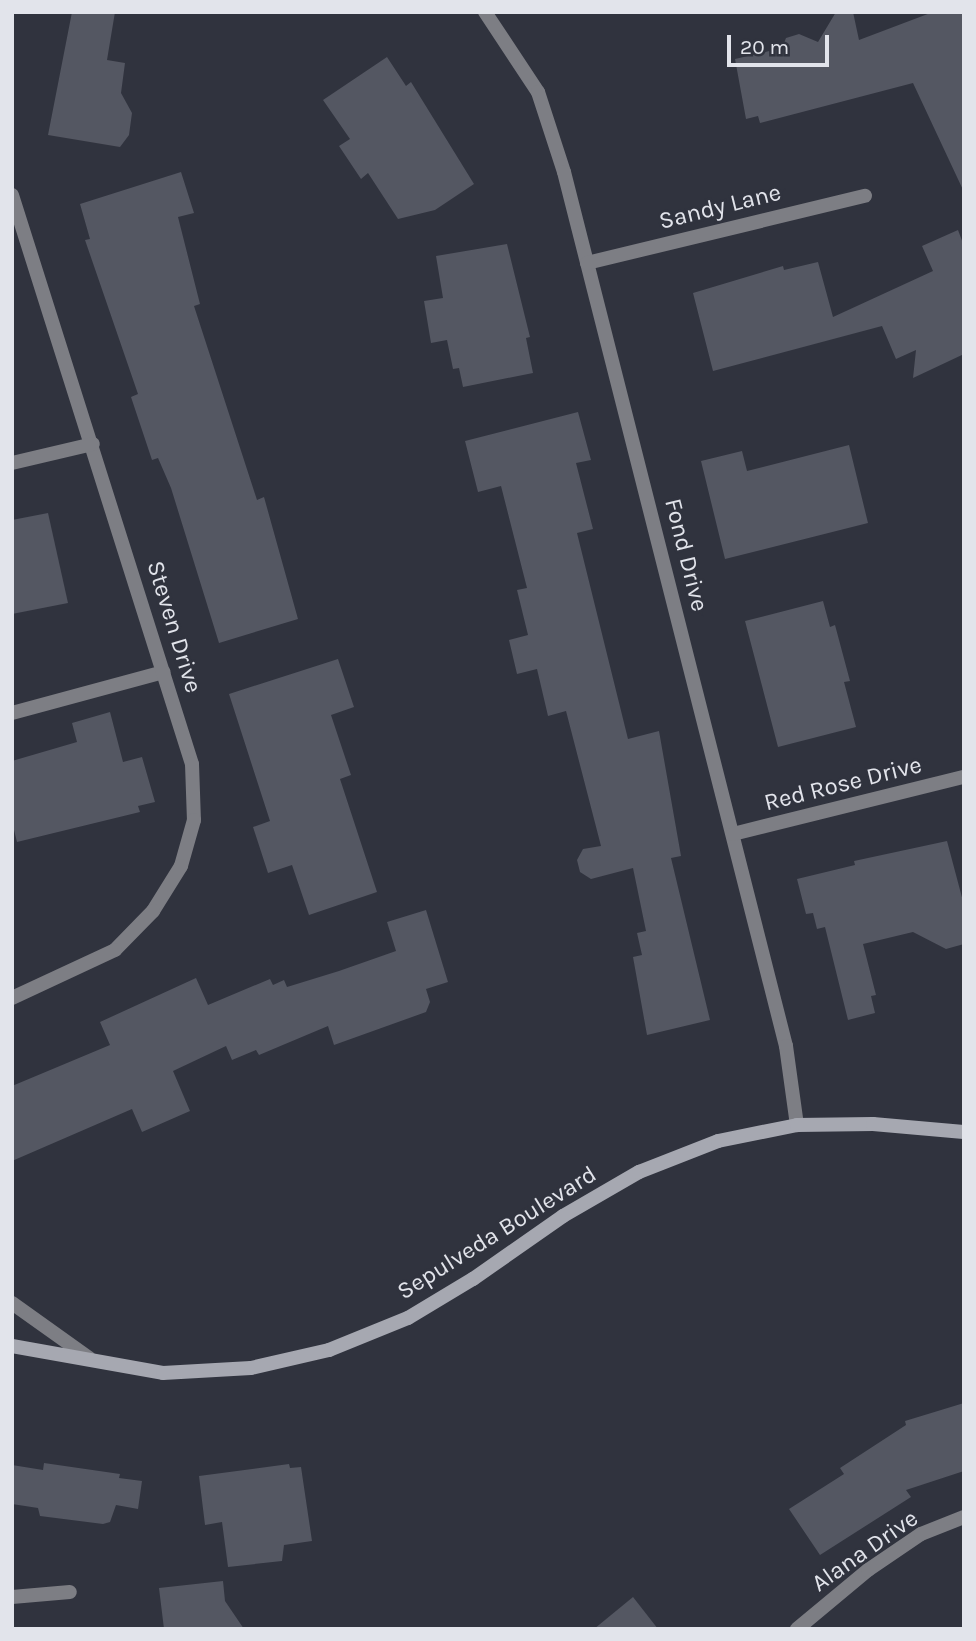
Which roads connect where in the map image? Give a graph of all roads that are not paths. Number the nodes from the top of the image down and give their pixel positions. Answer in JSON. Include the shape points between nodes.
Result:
{"nodes":[{"id":1,"x":485,"y":12,"type":"edge"},
{"id":2,"x":12,"y":195,"type":"edge"},
{"id":3,"x":865,"y":196,"type":"dead end"},
{"id":4,"x":587,"y":263,"type":"junction"},
{"id":5,"x":93,"y":444,"type":"junction"},
{"id":6,"x":12,"y":463,"type":"edge"},
{"id":7,"x":164,"y":672,"type":"junction"},
{"id":8,"x":12,"y":713,"type":"edge"},
{"id":9,"x":964,"y":777,"type":"edge"},
{"id":10,"x":733,"y":834,"type":"junction"},
{"id":11,"x":12,"y":998,"type":"edge"},
{"id":12,"x":797,"y":1125,"type":"junction"},
{"id":13,"x":964,"y":1132,"type":"edge"},
{"id":14,"x":12,"y":1303,"type":"edge"},
{"id":15,"x":12,"y":1346,"type":"edge"},
{"id":16,"x":89,"y":1358,"type":"junction"},
{"id":17,"x":964,"y":1517,"type":"edge"},
{"id":18,"x":70,"y":1592,"type":"dead end"},
{"id":19,"x":12,"y":1597,"type":"edge"},
{"id":20,"x":797,"y":1629,"type":"edge"}],
"edges":[{"from":1,"to":4,"type":"street","name":"Fond Drive","via":[[538,92]]},
{"from":2,"to":5,"type":"street","name":"Steven Drive"},
{"from":3,"to":4,"type":"street","name":"Sandy Lane"},
{"from":4,"to":10,"type":"street","name":"Fond Drive"},
{"from":5,"to":6,"type":"street"},
{"from":5,"to":7,"type":"street","name":"Steven Drive"},
{"from":7,"to":8,"type":"street"},
{"from":7,"to":11,"type":"street","name":"Steven Drive","via":[[192,764],[194,820],[181,866],[153,911],[115,950]]},
{"from":9,"to":10,"type":"street","name":"Red Rose Drive"},
{"from":10,"to":12,"type":"street","name":"Fond Drive","via":[[786,1046]]},
{"from":12,"to":13,"type":"main road","name":"Sepulveda Boulevard","via":[[873,1124]]},
{"from":12,"to":16,"type":"main road","name":"Sepulveda Boulevard","via":[[718,1142],[639,1172],[408,1318],[329,1350],[251,1368],[163,1373]]},
{"from":14,"to":16,"type":"street"},
{"from":15,"to":16,"type":"main road","name":"Sepulveda Boulevard"},
{"from":17,"to":20,"type":"street","name":"Alana Drive","via":[[921,1534],[868,1570]]},
{"from":18,"to":19,"type":"street"}]}
